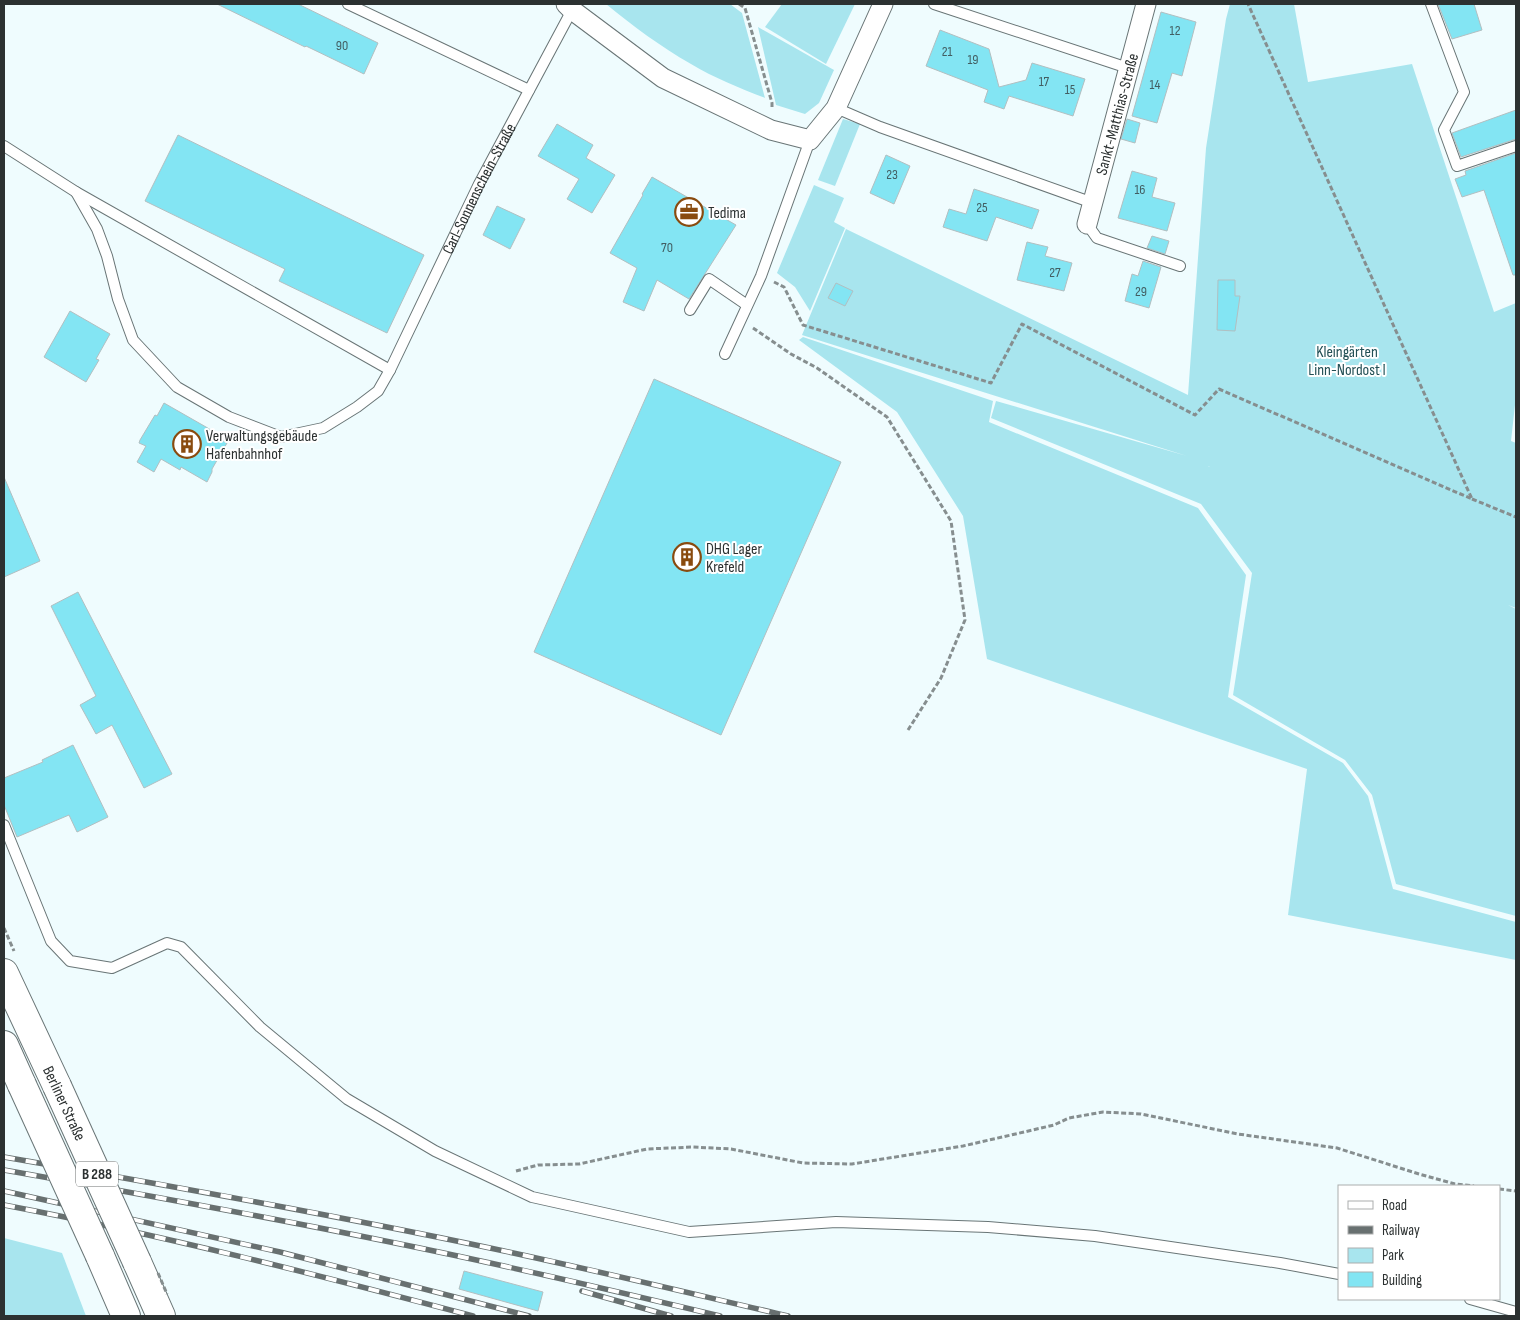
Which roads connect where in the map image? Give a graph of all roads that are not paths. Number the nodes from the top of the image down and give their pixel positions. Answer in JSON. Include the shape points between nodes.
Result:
{"nodes":[{"id":1,"x":348,"y":4,"type":"edge"},
{"id":2,"x":883,"y":4,"type":"edge"},
{"id":3,"x":934,"y":4,"type":"edge"},
{"id":4,"x":1146,"y":4,"type":"edge"},
{"id":5,"x":1431,"y":4,"type":"edge"},
{"id":6,"x":569,"y":7,"type":"edge"},
{"id":7,"x":1128,"y":68,"type":"junction"},
{"id":8,"x":529,"y":90,"type":"junction"},
{"id":9,"x":836,"y":108,"type":"junction"},
{"id":10,"x":810,"y":140,"type":"junction"},
{"id":11,"x":4,"y":146,"type":"edge"},
{"id":12,"x":1516,"y":146,"type":"edge"},
{"id":13,"x":76,"y":192,"type":"junction"},
{"id":14,"x":1093,"y":203,"type":"junction"},
{"id":15,"x":1087,"y":224,"type":"joint"},
{"id":16,"x":1180,"y":266,"type":"dead end"},
{"id":17,"x":747,"y":305,"type":"junction"},
{"id":18,"x":690,"y":310,"type":"dead end"},
{"id":19,"x":725,"y":354,"type":"dead end"},
{"id":20,"x":390,"y":370,"type":"junction"},
{"id":21,"x":4,"y":825,"type":"edge"},
{"id":22,"x":4,"y":973,"type":"edge"},
{"id":23,"x":4,"y":1045,"type":"edge"},
{"id":24,"x":1338,"y":1274,"type":"edge"},
{"id":25,"x":1474,"y":1300,"type":"edge"},
{"id":26,"x":1516,"y":1312,"type":"edge"},
{"id":27,"x":126,"y":1316,"type":"edge"},
{"id":28,"x":161,"y":1316,"type":"edge"}],
"edges":[{"from":1,"to":8,"type":"lane"},
{"from":2,"to":9,"type":"street"},
{"from":3,"to":7,"type":"lane"},
{"from":4,"to":7,"type":"street","name":"Sankt-Matthias-Straße"},
{"from":5,"to":12,"type":"lane","via":[[1464,92],[1444,130],[1457,166]]},
{"from":6,"to":8,"type":"lane","name":"Carl-Sonnenschein-Straße"},
{"from":6,"to":10,"type":"street","name":"Carl-Sonnenschein-Straße","via":[[663,78],[771,130]]},
{"from":7,"to":14,"type":"street","name":"Sankt-Matthias-Straße"},
{"from":8,"to":20,"type":"lane","name":"Carl-Sonnenschein-Straße","via":[[475,193]]},
{"from":9,"to":10,"type":"street"},
{"from":9,"to":14,"type":"lane","via":[[880,127]]},
{"from":10,"to":17,"type":"lane","via":[[761,276]]},
{"from":11,"to":13,"type":"lane"},
{"from":13,"to":20,"type":"lane"},
{"from":13,"to":20,"type":"lane","name":"Carl-Sonnenschein-Straße","via":[[108,256],[118,299],[133,340],[177,387],[229,418],[281,438],[323,428],[378,391]]},
{"from":14,"to":15,"type":"street","name":"Sankt-Matthias-Straße"},
{"from":15,"to":16,"type":"lane","via":[[1097,238]]},
{"from":17,"to":18,"type":"lane","via":[[709,279]]},
{"from":17,"to":19,"type":"lane"},
{"from":21,"to":24,"type":"lane","via":[[51,941],[70,961],[112,968],[167,943],[180,947],[260,1027],[347,1099],[436,1151],[532,1197],[689,1232],[836,1222],[988,1227],[1095,1236]]},
{"from":22,"to":28,"type":"main road","name":"Berliner Straße","number":"B 288","bridge":true},
{"from":23,"to":27,"type":"main road","name":"Berliner Straße","number":"B 288","bridge":true},
{"from":25,"to":26,"type":"lane"}]}
